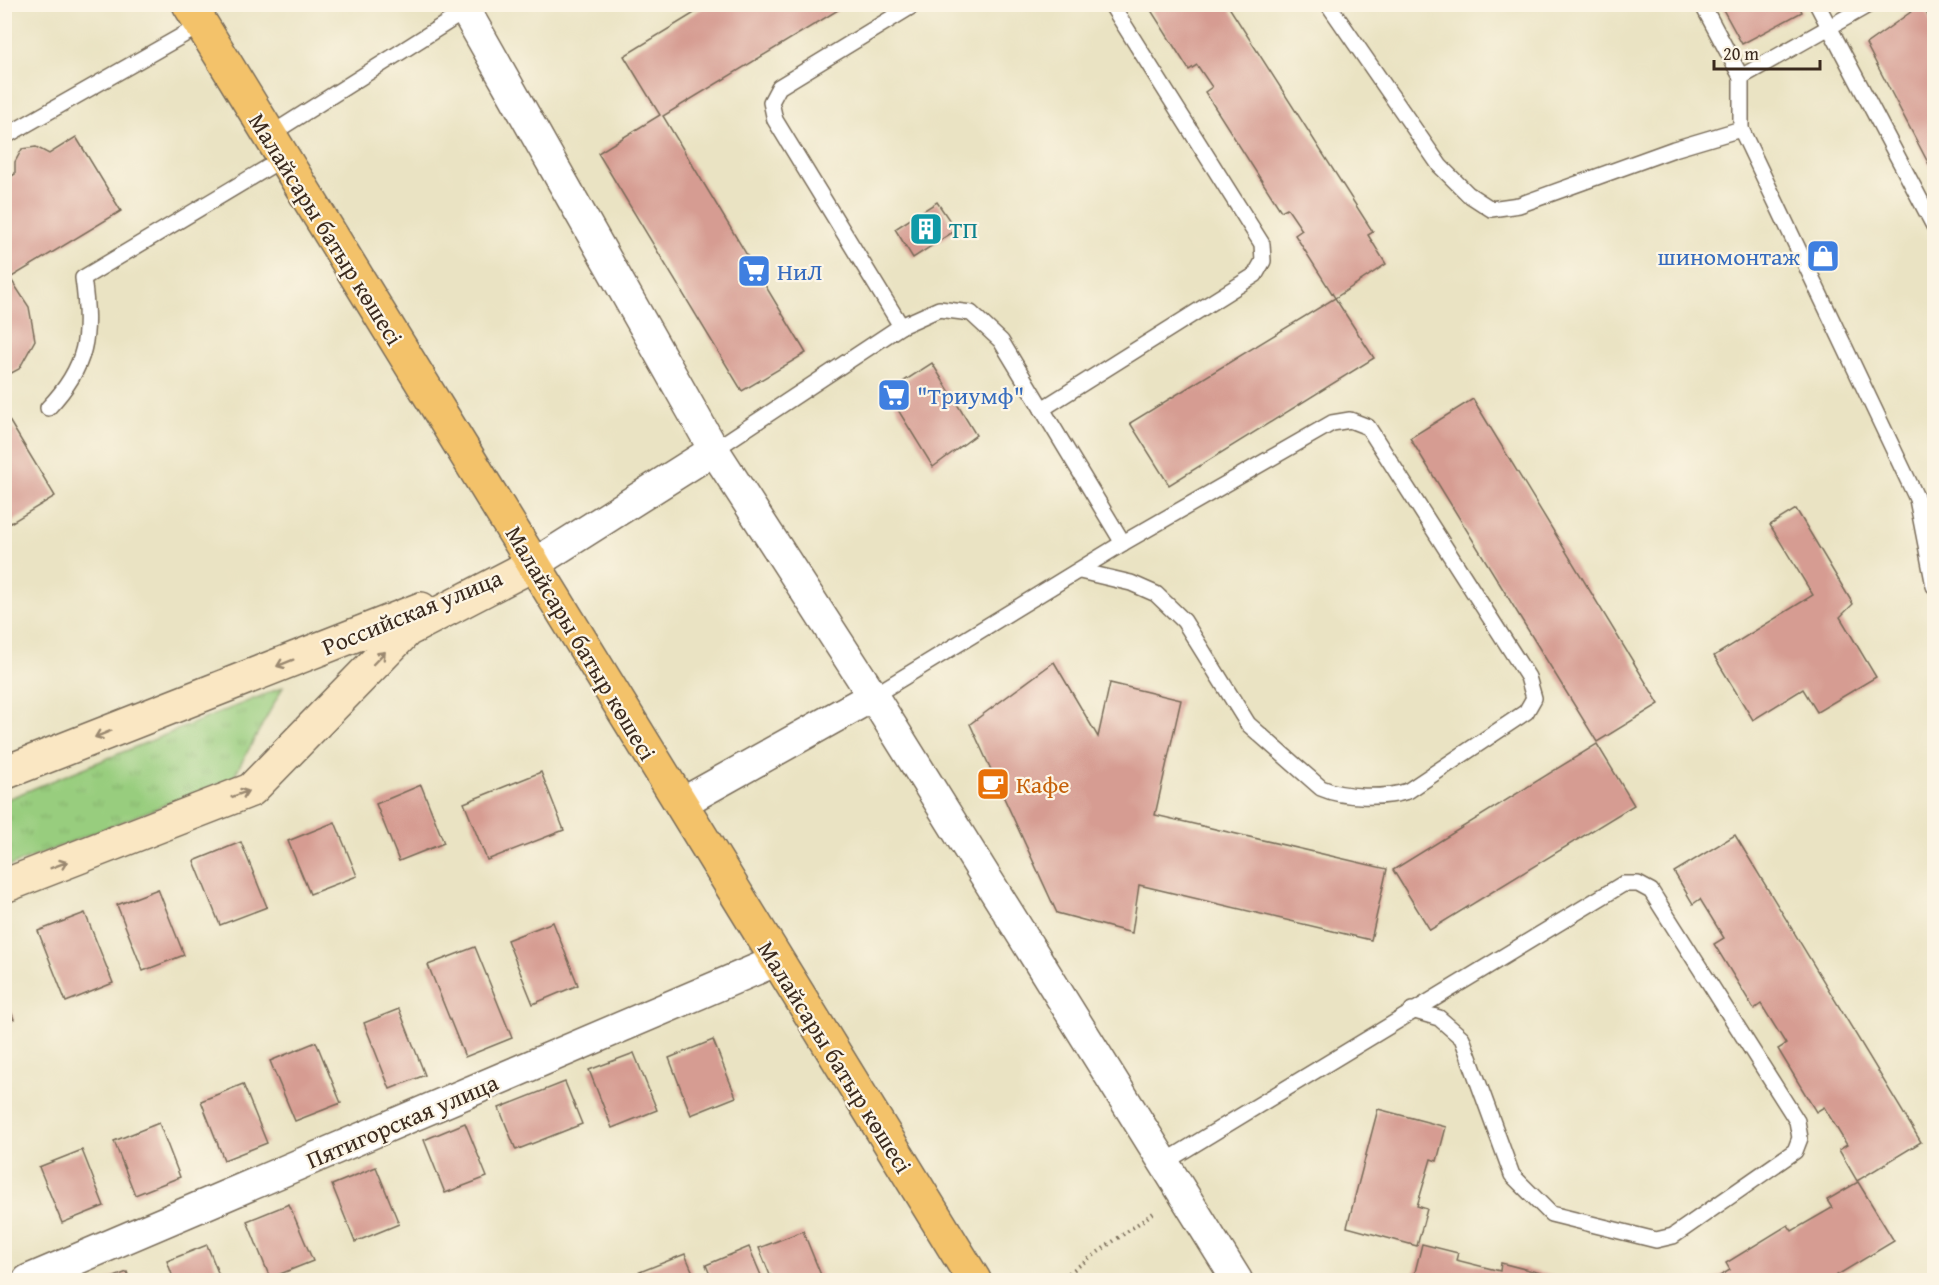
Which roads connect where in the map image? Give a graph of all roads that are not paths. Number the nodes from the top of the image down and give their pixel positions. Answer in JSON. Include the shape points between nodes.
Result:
{"nodes":[{"id":1,"x":915,"y":4,"type":"edge"},
{"id":2,"x":1111,"y":4,"type":"edge"},
{"id":3,"x":1328,"y":4,"type":"edge"},
{"id":4,"x":1702,"y":4,"type":"edge"},
{"id":5,"x":1817,"y":4,"type":"edge"},
{"id":6,"x":1870,"y":4,"type":"edge"},
{"id":7,"x":468,"y":6,"type":"edge"},
{"id":8,"x":195,"y":15,"type":"edge"},
{"id":9,"x":1829,"y":27,"type":"junction"},
{"id":10,"x":1742,"y":77,"type":"junction"},
{"id":11,"x":1741,"y":129,"type":"junction"},
{"id":12,"x":4,"y":138,"type":"edge"},
{"id":13,"x":275,"y":147,"type":"junction"},
{"id":14,"x":1935,"y":226,"type":"edge"},
{"id":15,"x":900,"y":326,"type":"junction"},
{"id":16,"x":48,"y":408,"type":"dead end"},
{"id":17,"x":1042,"y":409,"type":"junction"},
{"id":18,"x":714,"y":450,"type":"junction"},
{"id":19,"x":1122,"y":543,"type":"junction"},
{"id":20,"x":534,"y":564,"type":"junction"},
{"id":21,"x":1080,"y":571,"type":"junction"},
{"id":22,"x":1935,"y":586,"type":"edge"},
{"id":23,"x":873,"y":696,"type":"junction"},
{"id":24,"x":4,"y":773,"type":"edge"},
{"id":25,"x":680,"y":804,"type":"junction"},
{"id":26,"x":4,"y":886,"type":"edge"},
{"id":27,"x":776,"y":961,"type":"junction"},
{"id":28,"x":1412,"y":1010,"type":"junction"},
{"id":29,"x":1165,"y":1162,"type":"junction"},
{"id":30,"x":28,"y":1281,"type":"edge"},
{"id":31,"x":974,"y":1281,"type":"edge"},
{"id":32,"x":1237,"y":1281,"type":"edge"}],
"edges":[{"from":1,"to":15,"type":"lane","via":[[779,87],[771,102],[775,120]]},
{"from":2,"to":17,"type":"lane","via":[[1262,244],[1263,261],[1256,276]]},
{"from":3,"to":11,"type":"lane","via":[[1440,166],[1468,194],[1491,209],[1519,206],[1674,149]]},
{"from":4,"to":10,"type":"lane"},
{"from":5,"to":9,"type":"lane"},
{"from":6,"to":9,"type":"lane"},
{"from":7,"to":13,"type":"lane"},
{"from":7,"to":18,"type":"street"},
{"from":8,"to":12,"type":"lane"},
{"from":8,"to":13,"type":"main road","name":"Малайсары батыр көшесі"},
{"from":9,"to":10,"type":"lane"},
{"from":9,"to":14,"type":"lane"},
{"from":10,"to":11,"type":"lane"},
{"from":11,"to":22,"type":"lane","via":[[1917,498]]},
{"from":13,"to":16,"type":"lane","via":[[83,278],[88,332],[66,388]]},
{"from":13,"to":20,"type":"main road","name":"Малайсары батыр көшесі"},
{"from":15,"to":17,"type":"lane","via":[[939,309],[971,313],[1001,341]]},
{"from":15,"to":18,"type":"lane"},
{"from":17,"to":19,"type":"lane"},
{"from":18,"to":20,"type":"street"},
{"from":18,"to":23,"type":"street"},
{"from":19,"to":21,"type":"lane"},
{"from":19,"to":21,"type":"lane","via":[[1332,423],[1350,420],[1368,427],[1528,677],[1534,698],[1526,712],[1408,791],[1396,795],[1334,794],[1321,788],[1248,724],[1184,621],[1156,594],[1131,583]]},
{"from":20,"to":24,"type":"street","name":"Российская улица","one_way":true},
{"from":20,"to":25,"type":"main road","name":"Малайсары батыр көшесі"},
{"from":26,"to":20,"type":"street","name":"Российская улица","one_way":true,"via":[[251,789],[407,630]]},
{"from":21,"to":23,"type":"lane"},
{"from":23,"to":25,"type":"street"},
{"from":23,"to":29,"type":"street"},
{"from":25,"to":27,"type":"main road","name":"Малайсары батыр көшесі"},
{"from":27,"to":30,"type":"street","name":"Пятигорская улица"},
{"from":27,"to":31,"type":"main road","name":"Малайсары батыр көшесі"},
{"from":28,"to":28,"type":"lane","via":[[1623,884],[1638,884],[1651,891],[1797,1121],[1800,1138],[1795,1151],[1673,1236],[1656,1240],[1551,1214],[1512,1174],[1462,1038],[1439,1018]]},
{"from":28,"to":29,"type":"lane"},
{"from":29,"to":32,"type":"street"}]}
